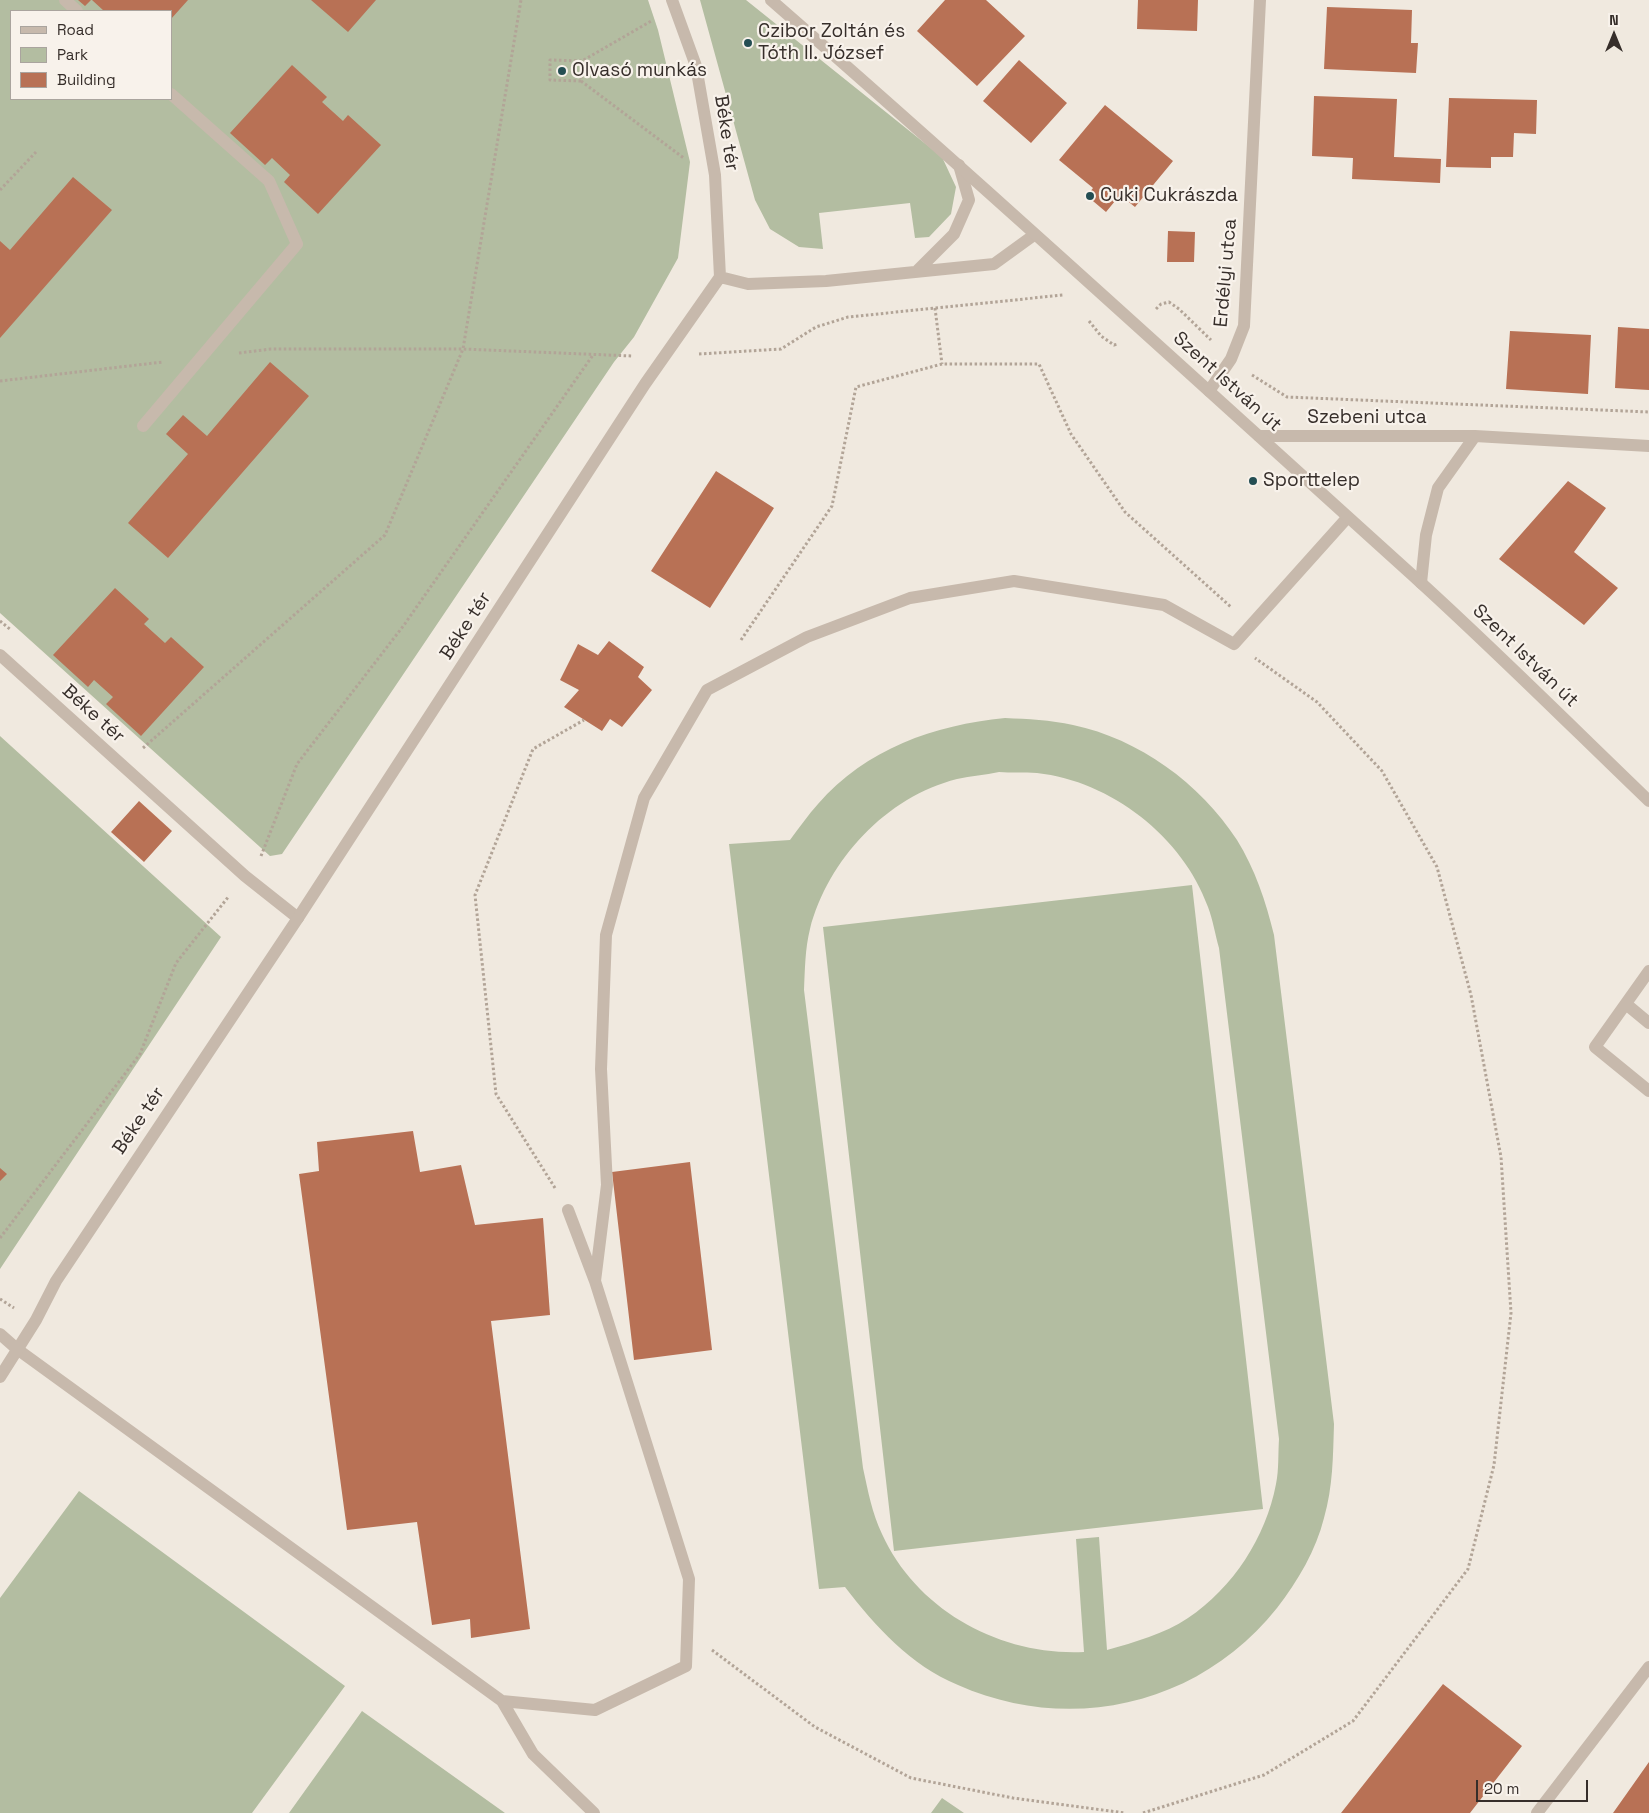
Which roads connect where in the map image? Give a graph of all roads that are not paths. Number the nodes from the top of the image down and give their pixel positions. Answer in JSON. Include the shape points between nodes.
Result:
{"nodes":[{"id":1,"x":65,"y":0,"type":"edge"},
{"id":2,"x":672,"y":0,"type":"edge"},
{"id":3,"x":771,"y":0,"type":"edge"},
{"id":4,"x":1260,"y":0,"type":"edge"},
{"id":5,"x":76,"y":10,"type":"edge"},
{"id":6,"x":172,"y":95,"type":"edge"},
{"id":7,"x":959,"y":165,"type":"junction"},
{"id":8,"x":1034,"y":235,"type":"junction"},
{"id":9,"x":918,"y":270,"type":"junction"},
{"id":10,"x":720,"y":277,"type":"junction"},
{"id":11,"x":1209,"y":391,"type":"junction"},
{"id":12,"x":143,"y":426,"type":"dead end"},
{"id":13,"x":1259,"y":436,"type":"junction"},
{"id":14,"x":1475,"y":436,"type":"junction"},
{"id":15,"x":1649,"y":446,"type":"edge"},
{"id":16,"x":1347,"y":518,"type":"junction"},
{"id":17,"x":1421,"y":584,"type":"junction"},
{"id":18,"x":0,"y":655,"type":"edge"},
{"id":19,"x":1649,"y":801,"type":"edge"},
{"id":20,"x":298,"y":918,"type":"junction"},
{"id":21,"x":1649,"y":971,"type":"edge"},
{"id":22,"x":1626,"y":1004,"type":"junction"},
{"id":23,"x":1649,"y":1023,"type":"edge"},
{"id":24,"x":1649,"y":1091,"type":"edge"},
{"id":25,"x":568,"y":1210,"type":"road end"},
{"id":26,"x":596,"y":1281,"type":"junction"},
{"id":27,"x":0,"y":1334,"type":"edge"},
{"id":28,"x":17,"y":1349,"type":"junction"},
{"id":29,"x":0,"y":1377,"type":"edge"},
{"id":30,"x":1649,"y":1667,"type":"edge"},
{"id":31,"x":502,"y":1701,"type":"junction"},
{"id":32,"x":594,"y":1813,"type":"edge"},
{"id":33,"x":1536,"y":1813,"type":"edge"}],
"edges":[{"from":1,"to":5,"type":"street"},
{"from":2,"to":10,"type":"street","name":"Béke tér","via":[[696,66],[715,175]]},
{"from":3,"to":7,"type":"street","name":"Szent István út"},
{"from":4,"to":11,"type":"street","name":"Erdélyi utca","via":[[1244,326],[1231,359]]},
{"from":6,"to":12,"type":"street","via":[[269,181],[297,244]]},
{"from":7,"to":8,"type":"street","name":"Szent István út"},
{"from":7,"to":9,"type":"street","via":[[969,200],[954,234]]},
{"from":8,"to":9,"type":"street","via":[[994,264]]},
{"from":8,"to":11,"type":"street","name":"Szent István út"},
{"from":9,"to":10,"type":"street","via":[[826,281],[748,284]]},
{"from":10,"to":20,"type":"street","name":"Béke tér","via":[[645,384]]},
{"from":11,"to":13,"type":"street","name":"Szent István út"},
{"from":13,"to":14,"type":"street","name":"Szebeni utca"},
{"from":13,"to":16,"type":"street","name":"Szent István út"},
{"from":14,"to":15,"type":"street","name":"Szebeni utca"},
{"from":14,"to":17,"type":"street","via":[[1438,488],[1426,535]]},
{"from":16,"to":17,"type":"street","name":"Szent István út"},
{"from":16,"to":26,"type":"street","via":[[1234,644],[1164,605],[1014,581],[910,598],[808,637],[707,690],[644,798],[606,935],[601,1068],[607,1185]]},
{"from":17,"to":19,"type":"street","name":"Szent István út"},
{"from":18,"to":20,"type":"street","name":"Béke tér","via":[[245,876]]},
{"from":20,"to":28,"type":"street","name":"Béke tér","via":[[56,1281]]},
{"from":21,"to":22,"type":"street"},
{"from":22,"to":23,"type":"street"},
{"from":22,"to":24,"type":"street","via":[[1595,1047]]},
{"from":25,"to":26,"type":"street"},
{"from":26,"to":31,"type":"street","via":[[689,1579],[686,1666],[596,1710]]},
{"from":27,"to":28,"type":"street"},
{"from":28,"to":29,"type":"street","name":"Béke tér"},
{"from":28,"to":31,"type":"street"},
{"from":30,"to":33,"type":"street"},
{"from":31,"to":32,"type":"street","via":[[533,1754]]}]}
